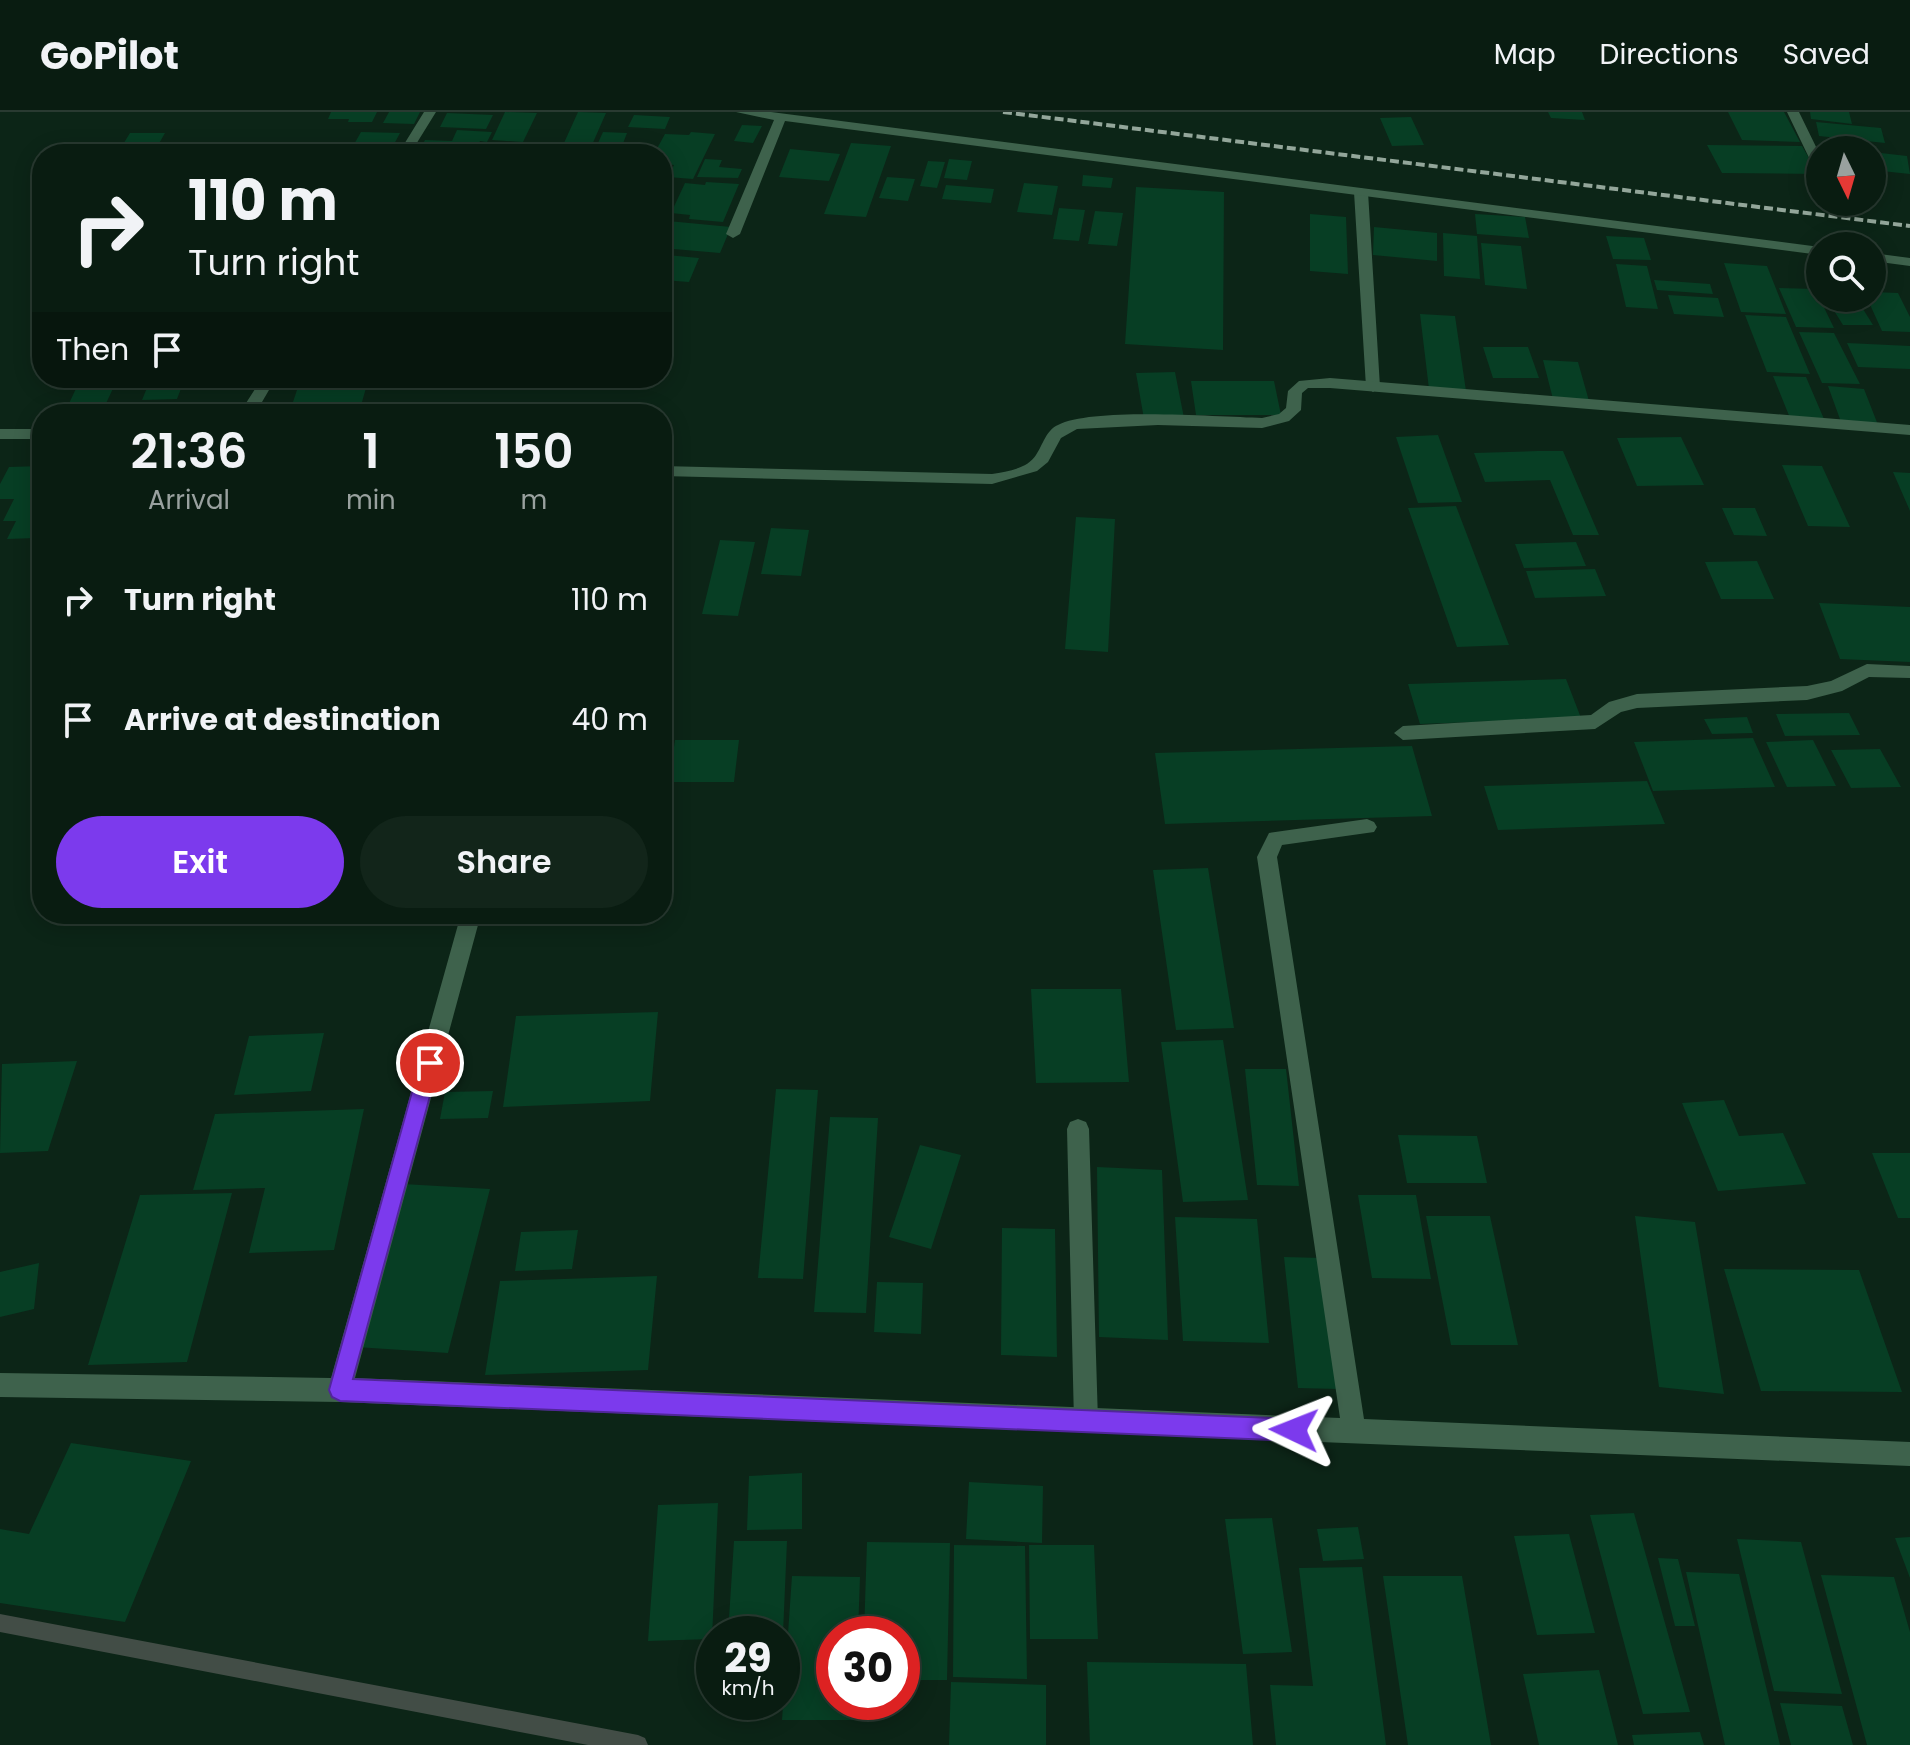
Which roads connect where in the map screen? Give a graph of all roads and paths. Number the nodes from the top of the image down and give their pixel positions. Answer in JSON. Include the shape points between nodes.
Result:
{"nodes":[{"id":1,"x":430,"y":112,"type":"edge"},
{"id":2,"x":742,"y":112,"type":"edge"},
{"id":3,"x":1793,"y":112,"type":"edge"},
{"id":4,"x":781,"y":117,"type":"junction"},
{"id":5,"x":1806,"y":139,"type":"edge"},
{"id":6,"x":410,"y":144,"type":"edge"},
{"id":7,"x":1361,"y":192,"type":"junction"},
{"id":8,"x":733,"y":234,"type":"dead end"},
{"id":9,"x":1806,"y":249,"type":"edge"},
{"id":10,"x":1886,"y":259,"type":"edge"},
{"id":11,"x":1910,"y":262,"type":"edge"},
{"id":12,"x":1373,"y":387,"type":"junction"},
{"id":13,"x":1910,"y":430,"type":"edge"},
{"id":14,"x":0,"y":434,"type":"edge"},
{"id":15,"x":32,"y":434,"type":"edge"},
{"id":16,"x":672,"y":471,"type":"edge"},
{"id":17,"x":1910,"y":672,"type":"edge"},
{"id":18,"x":1403,"y":733,"type":"dead end"},
{"id":19,"x":1367,"y":827,"type":"dead end"},
{"id":20,"x":468,"y":924,"type":"edge"},
{"id":21,"x":1078,"y":1129,"type":"dead end"},
{"id":22,"x":0,"y":1385,"type":"edge"},
{"id":23,"x":340,"y":1390,"type":"junction"},
{"id":24,"x":1086,"y":1421,"type":"junction"},
{"id":25,"x":1354,"y":1433,"type":"junction"},
{"id":26,"x":1910,"y":1454,"type":"edge"}],
"edges":[{"from":1,"to":6,"type":"street"},
{"from":2,"to":4,"type":"street"},
{"from":3,"to":5,"type":"street"},
{"from":4,"to":7,"type":"street"},
{"from":4,"to":8,"type":"street"},
{"from":7,"to":9,"type":"street"},
{"from":7,"to":12,"type":"street"},
{"from":10,"to":11,"type":"street"},
{"from":12,"to":13,"type":"street"},
{"from":12,"to":16,"type":"street","via":[[1304,384],[1295,391],[1293,410],[1262,423],[1095,421],[1065,426],[1041,460],[1023,473],[992,479]]},
{"from":14,"to":15,"type":"street"},
{"from":17,"to":18,"type":"street","via":[[1867,670],[1807,693],[1637,701],[1615,707],[1595,722]]},
{"from":19,"to":25,"type":"street","via":[[1276,838],[1267,857]]},
{"from":20,"to":23,"type":"street"},
{"from":21,"to":24,"type":"street"},
{"from":22,"to":23,"type":"street"},
{"from":23,"to":24,"type":"street"},
{"from":24,"to":25,"type":"street"},
{"from":25,"to":26,"type":"street"}]}
